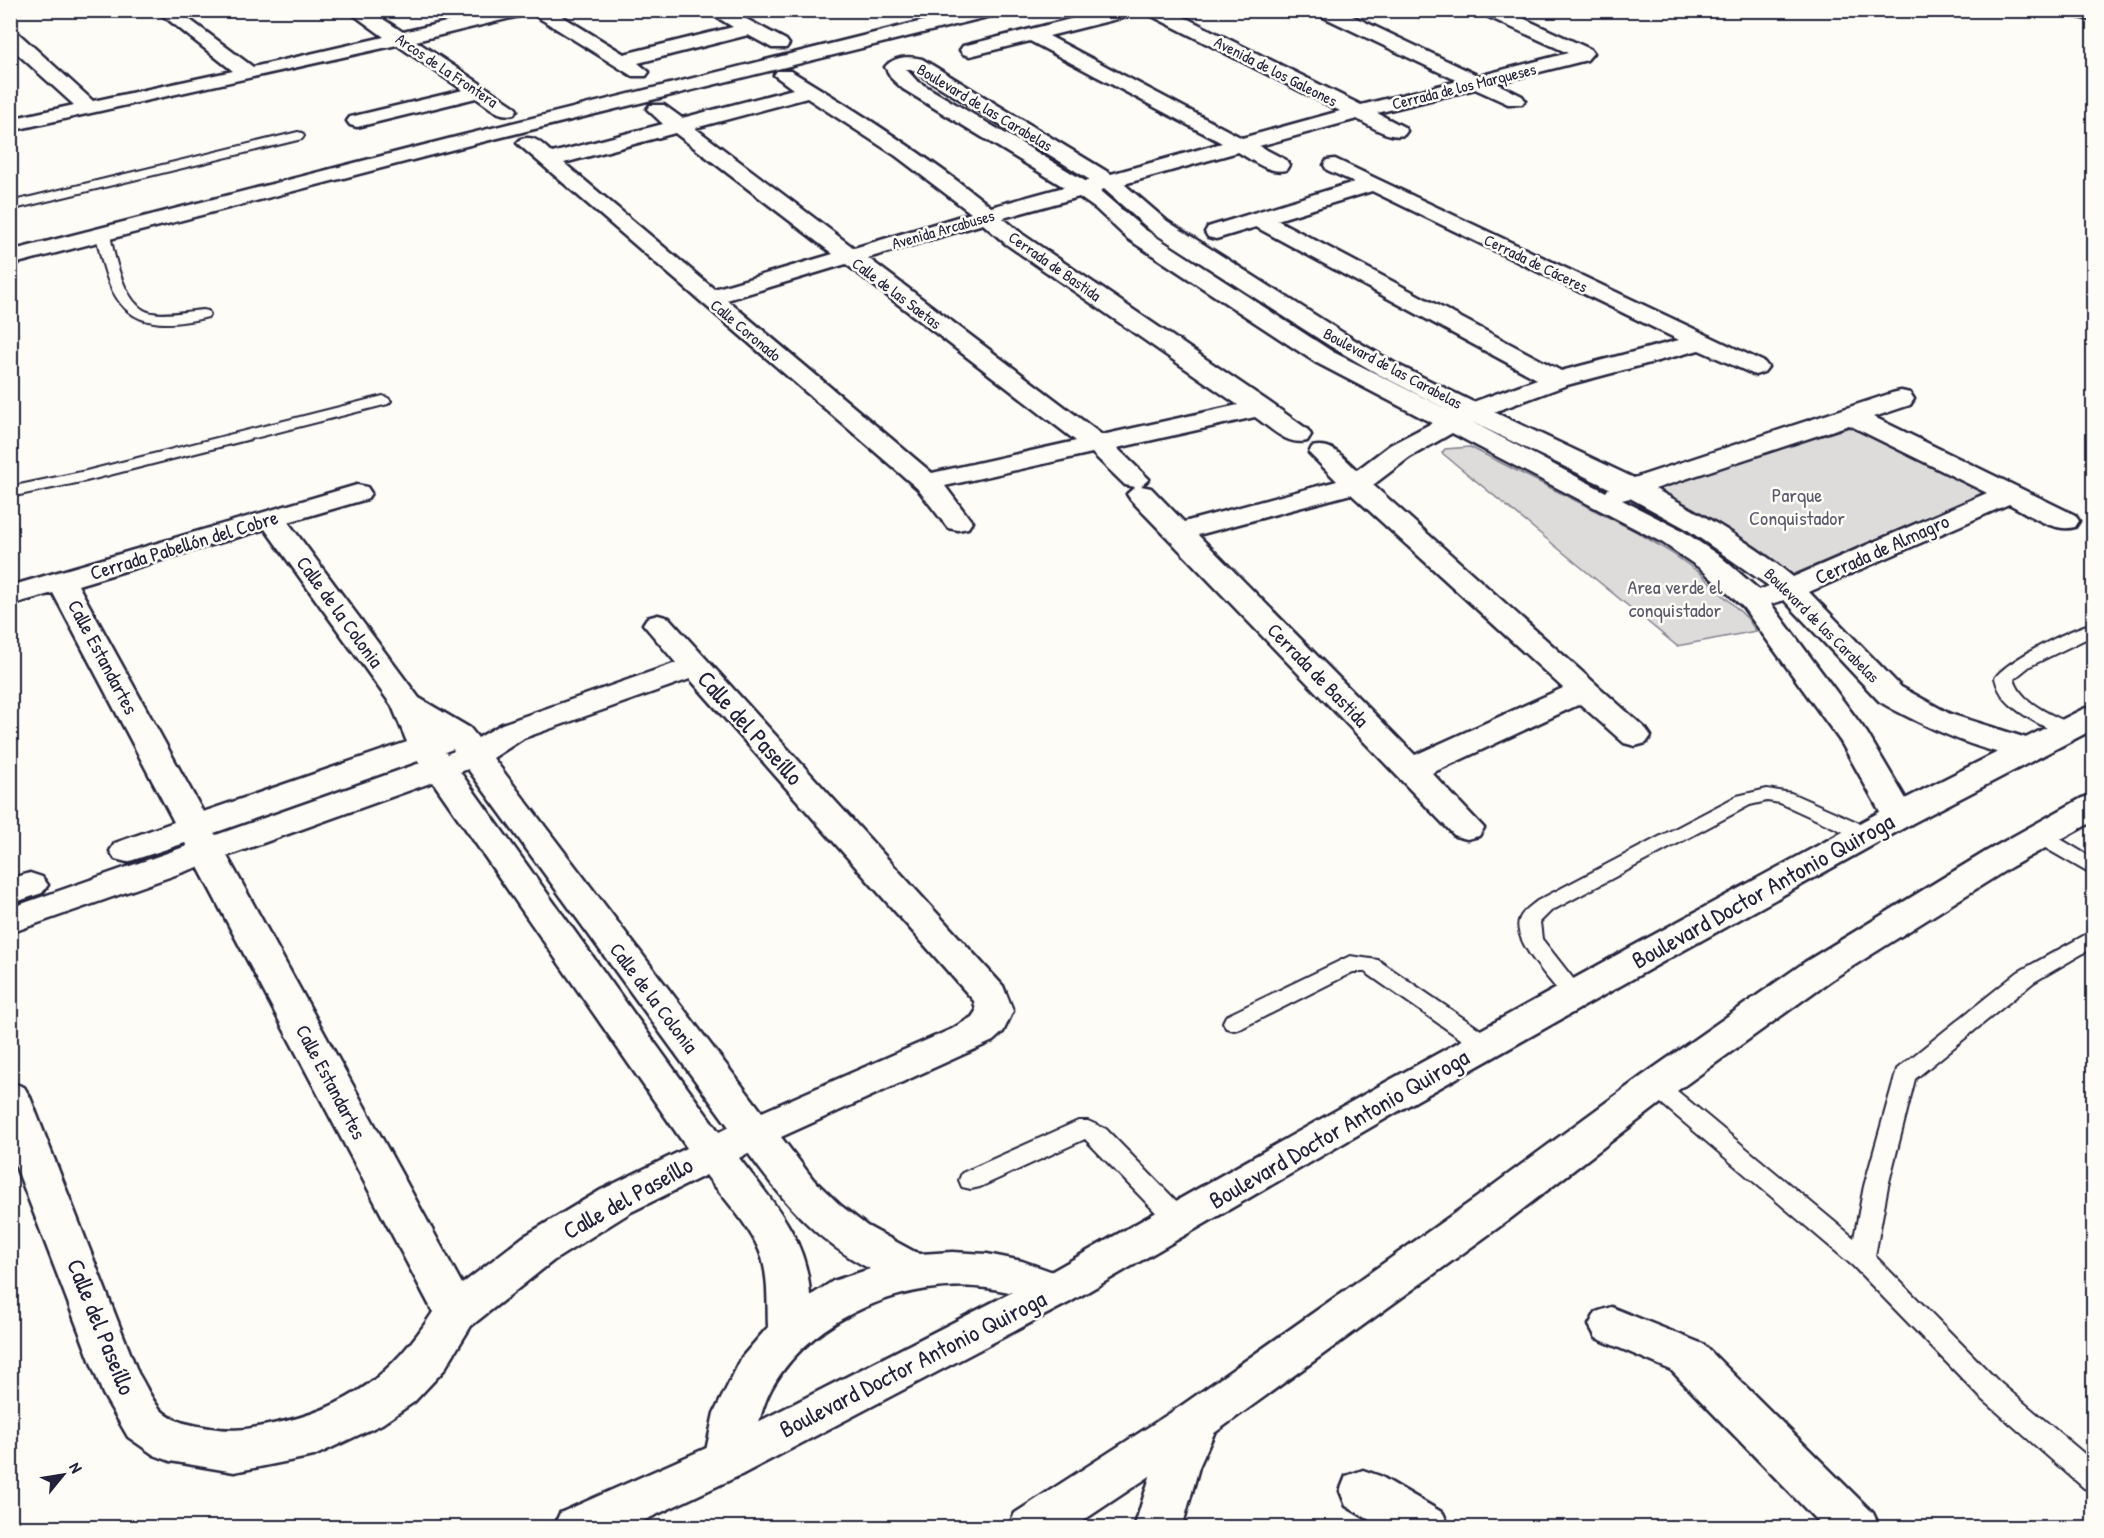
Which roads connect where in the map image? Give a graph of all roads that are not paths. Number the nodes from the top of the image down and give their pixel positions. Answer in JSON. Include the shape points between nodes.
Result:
{"nodes":[{"id":1,"x":356,"y":10,"type":"edge"},
{"id":2,"x":524,"y":10,"type":"edge"},
{"id":3,"x":538,"y":10,"type":"edge"},
{"id":4,"x":714,"y":10,"type":"edge"},
{"id":5,"x":992,"y":10,"type":"edge"},
{"id":6,"x":1130,"y":10,"type":"edge"},
{"id":7,"x":1155,"y":10,"type":"edge"},
{"id":8,"x":1324,"y":10,"type":"edge"},
{"id":9,"x":1489,"y":10,"type":"edge"},
{"id":10,"x":2074,"y":10,"type":"edge"},
{"id":11,"x":198,"y":13,"type":"dead end"},
{"id":12,"x":170,"y":14,"type":"edge"},
{"id":13,"x":2094,"y":16,"type":"edge"},
{"id":14,"x":749,"y":29,"type":"junction"},
{"id":15,"x":1033,"y":35,"type":"junction"},
{"id":16,"x":10,"y":36,"type":"edge"},
{"id":17,"x":399,"y":39,"type":"junction"},
{"id":18,"x":779,"y":44,"type":"dead end"},
{"id":19,"x":970,"y":51,"type":"dead end"},
{"id":20,"x":20,"y":55,"type":"edge"},
{"id":21,"x":621,"y":61,"type":"junction"},
{"id":22,"x":249,"y":74,"type":"junction"},
{"id":23,"x":784,"y":75,"type":"dead end"},
{"id":24,"x":648,"y":77,"type":"dead end"},
{"id":25,"x":1479,"y":82,"type":"junction"},
{"id":26,"x":810,"y":91,"type":"junction"},
{"id":27,"x":478,"y":92,"type":"junction"},
{"id":28,"x":1515,"y":100,"type":"dead end"},
{"id":29,"x":89,"y":108,"type":"junction"},
{"id":30,"x":657,"y":109,"type":"dead end"},
{"id":31,"x":507,"y":110,"type":"dead end"},
{"id":32,"x":1358,"y":112,"type":"junction"},
{"id":33,"x":357,"y":121,"type":"dead end"},
{"id":34,"x":10,"y":125,"type":"edge"},
{"id":35,"x":679,"y":126,"type":"junction"},
{"id":36,"x":1397,"y":131,"type":"dead end"},
{"id":37,"x":298,"y":136,"type":"dead end"},
{"id":38,"x":528,"y":143,"type":"dead end"},
{"id":39,"x":1243,"y":145,"type":"junction"},
{"id":40,"x":549,"y":160,"type":"junction"},
{"id":41,"x":1278,"y":165,"type":"dead end"},
{"id":42,"x":1335,"y":165,"type":"dead end"},
{"id":43,"x":1109,"y":182,"type":"junction"},
{"id":44,"x":1372,"y":184,"type":"junction"},
{"id":45,"x":1084,"y":190,"type":"junction"},
{"id":46,"x":10,"y":206,"type":"edge"},
{"id":47,"x":988,"y":215,"type":"junction"},
{"id":48,"x":1258,"y":219,"type":"junction"},
{"id":49,"x":1216,"y":232,"type":"dead end"},
{"id":50,"x":103,"y":234,"type":"junction"},
{"id":51,"x":850,"y":257,"type":"junction"},
{"id":52,"x":10,"y":258,"type":"edge"},
{"id":53,"x":709,"y":298,"type":"junction"},
{"id":54,"x":203,"y":314,"type":"dead end"},
{"id":55,"x":1700,"y":342,"type":"junction"},
{"id":56,"x":1755,"y":367,"type":"dead end"},
{"id":57,"x":1558,"y":380,"type":"junction"},
{"id":58,"x":1900,"y":399,"type":"dead end"},
{"id":59,"x":383,"y":401,"type":"dead end"},
{"id":60,"x":1260,"y":408,"type":"junction"},
{"id":61,"x":1473,"y":411,"type":"junction"},
{"id":62,"x":1850,"y":415,"type":"junction"},
{"id":63,"x":1449,"y":423,"type":"junction"},
{"id":64,"x":1298,"y":435,"type":"dead end"},
{"id":65,"x":1097,"y":444,"type":"junction"},
{"id":66,"x":1322,"y":453,"type":"dead end"},
{"id":67,"x":927,"y":482,"type":"junction"},
{"id":68,"x":1357,"y":484,"type":"junction"},
{"id":69,"x":1138,"y":486,"type":"joint"},
{"id":70,"x":1630,"y":487,"type":"junction"},
{"id":71,"x":10,"y":492,"type":"edge"},
{"id":72,"x":357,"y":493,"type":"dead end"},
{"id":73,"x":2009,"y":494,"type":"junction"},
{"id":74,"x":1602,"y":501,"type":"junction"},
{"id":75,"x":272,"y":519,"type":"junction"},
{"id":76,"x":2065,"y":520,"type":"dead end"},
{"id":77,"x":958,"y":522,"type":"dead end"},
{"id":78,"x":1178,"y":532,"type":"junction"},
{"id":79,"x":62,"y":582,"type":"junction"},
{"id":80,"x":1790,"y":589,"type":"junction"},
{"id":81,"x":10,"y":596,"type":"edge"},
{"id":82,"x":1754,"y":601,"type":"junction"},
{"id":83,"x":658,"y":624,"type":"dead end"},
{"id":84,"x":2094,"y":628,"type":"edge"},
{"id":85,"x":694,"y":667,"type":"junction"},
{"id":86,"x":1584,"y":690,"type":"junction"},
{"id":87,"x":408,"y":705,"type":"junction"},
{"id":88,"x":2080,"y":723,"type":"edge"},
{"id":89,"x":1635,"y":736,"type":"dead end"},
{"id":90,"x":466,"y":746,"type":"junction"},
{"id":91,"x":2027,"y":749,"type":"junction"},
{"id":92,"x":432,"y":757,"type":"junction"},
{"id":93,"x":1411,"y":770,"type":"junction"},
{"id":94,"x":2094,"y":806,"type":"edge"},
{"id":95,"x":1899,"y":816,"type":"junction"},
{"id":96,"x":1467,"y":828,"type":"dead end"},
{"id":97,"x":1866,"y":834,"type":"junction"},
{"id":98,"x":2040,"y":836,"type":"junction"},
{"id":99,"x":200,"y":839,"type":"junction"},
{"id":100,"x":128,"y":851,"type":"dead end"},
{"id":101,"x":2094,"y":869,"type":"edge"},
{"id":102,"x":10,"y":921,"type":"edge"},
{"id":103,"x":2094,"y":937,"type":"edge"},
{"id":104,"x":1575,"y":995,"type":"junction"},
{"id":105,"x":1234,"y":1022,"type":"dead end"},
{"id":106,"x":1486,"y":1045,"type":"junction"},
{"id":107,"x":1656,"y":1086,"type":"junction"},
{"id":108,"x":10,"y":1097,"type":"edge"},
{"id":109,"x":755,"y":1132,"type":"junction"},
{"id":110,"x":712,"y":1153,"type":"junction"},
{"id":111,"x":971,"y":1180,"type":"dead end"},
{"id":112,"x":1179,"y":1220,"type":"junction"},
{"id":113,"x":1862,"y":1259,"type":"junction"},
{"id":114,"x":916,"y":1272,"type":"junction"},
{"id":115,"x":1055,"y":1290,"type":"junction"},
{"id":116,"x":456,"y":1313,"type":"junction"},
{"id":117,"x":1611,"y":1325,"type":"dead end"},
{"id":118,"x":790,"y":1332,"type":"junction"},
{"id":119,"x":1197,"y":1420,"type":"junction"},
{"id":120,"x":727,"y":1460,"type":"junction"},
{"id":121,"x":2094,"y":1479,"type":"edge"},
{"id":122,"x":1363,"y":1491,"type":"dead end"},
{"id":123,"x":577,"y":1527,"type":"edge"},
{"id":124,"x":1032,"y":1527,"type":"edge"},
{"id":125,"x":1158,"y":1527,"type":"edge"},
{"id":126,"x":1426,"y":1527,"type":"edge"},
{"id":127,"x":1856,"y":1527,"type":"edge"}],
"edges":[{"from":1,"to":17,"type":"street","name":"Arcos de La Frontera"},
{"from":2,"to":17,"type":"street"},
{"from":3,"to":21,"type":"street"},
{"from":4,"to":14,"type":"street"},
{"from":5,"to":50,"type":"street"},
{"from":6,"to":15,"type":"street"},
{"from":7,"to":32,"type":"street","name":"Avenida de los Galeones"},
{"from":8,"to":25,"type":"street"},
{"from":9,"to":25,"type":"street","name":"Cerrada de los Marqueses","via":[[1583,53]]},
{"from":10,"to":13,"type":"street"},
{"from":11,"to":12,"type":"street"},
{"from":12,"to":22,"type":"street"},
{"from":14,"to":18,"type":"street"},
{"from":14,"to":21,"type":"street"},
{"from":15,"to":19,"type":"street"},
{"from":15,"to":39,"type":"street"},
{"from":16,"to":20,"type":"street"},
{"from":17,"to":22,"type":"street"},
{"from":17,"to":27,"type":"street","name":"Arcos de La Frontera"},
{"from":20,"to":29,"type":"street"},
{"from":21,"to":24,"type":"street"},
{"from":22,"to":29,"type":"street"},
{"from":23,"to":26,"type":"street","name":"Cerrada de Bastida"},
{"from":25,"to":28,"type":"street"},
{"from":25,"to":32,"type":"street","name":"Cerrada de los Marqueses"},
{"from":26,"to":35,"type":"street"},
{"from":26,"to":47,"type":"street","name":"Cerrada de Bastida"},
{"from":27,"to":31,"type":"street","name":"Arcos de La Frontera"},
{"from":27,"to":33,"type":"street"},
{"from":29,"to":34,"type":"street"},
{"from":30,"to":35,"type":"street","name":"Calle de las Saetas"},
{"from":32,"to":36,"type":"street","name":"Avenida de los Galeones"},
{"from":32,"to":39,"type":"street","name":"Cerrada de los Marqueses"},
{"from":35,"to":40,"type":"street"},
{"from":35,"to":51,"type":"street","name":"Calle de las Saetas"},
{"from":37,"to":46,"type":"lane"},
{"from":38,"to":40,"type":"street","name":"Calle Coronado"},
{"from":39,"to":41,"type":"street"},
{"from":39,"to":43,"type":"street","name":"Cerrada de los Marqueses"},
{"from":40,"to":53,"type":"street","name":"Calle Coronado"},
{"from":42,"to":44,"type":"street","name":"Cerrada de Cáceres"},
{"from":43,"to":45,"type":"street","name":"Avenida Arcabuses"},
{"from":43,"to":45,"type":"street","name":"Boulevard de las Carabelas","via":[[915,63],[895,67],[910,85]]},
{"from":43,"to":61,"type":"street","name":"Boulevard de las Carabelas","via":[[1159,225],[1321,330],[1387,369]]},
{"from":44,"to":48,"type":"street"},
{"from":44,"to":55,"type":"street","name":"Cerrada de Cáceres"},
{"from":45,"to":47,"type":"street","name":"Avenida Arcabuses"},
{"from":45,"to":63,"type":"street","name":"Boulevard de las Carabelas","via":[[1136,234],[1282,332]]},
{"from":47,"to":51,"type":"street","name":"Avenida Arcabuses"},
{"from":47,"to":60,"type":"street","name":"Cerrada de Bastida","via":[[1014,239]]},
{"from":48,"to":49,"type":"street"},
{"from":48,"to":57,"type":"street"},
{"from":50,"to":52,"type":"street"},
{"from":50,"to":54,"type":"lane","via":[[107,257],[133,312],[145,317]]},
{"from":51,"to":53,"type":"street","name":"Avenida Arcabuses"},
{"from":51,"to":65,"type":"street","name":"Calle de las Saetas"},
{"from":53,"to":67,"type":"street","name":"Calle Coronado"},
{"from":55,"to":56,"type":"street","name":"Cerrada de Cáceres"},
{"from":55,"to":57,"type":"street"},
{"from":57,"to":61,"type":"street"},
{"from":58,"to":62,"type":"street"},
{"from":59,"to":71,"type":"lane"},
{"from":60,"to":64,"type":"street","name":"Cerrada de Bastida"},
{"from":60,"to":65,"type":"street"},
{"from":61,"to":63,"type":"street"},
{"from":61,"to":70,"type":"street","name":"Boulevard de las Carabelas"},
{"from":62,"to":70,"type":"street"},
{"from":62,"to":73,"type":"street"},
{"from":63,"to":68,"type":"street","via":[[1400,451]]},
{"from":63,"to":74,"type":"street","name":"Boulevard de las Carabelas"},
{"from":65,"to":67,"type":"street"},
{"from":65,"to":69,"type":"street","name":"Calle de las Saetas"},
{"from":66,"to":68,"type":"street"},
{"from":67,"to":77,"type":"street","name":"Calle Coronado"},
{"from":68,"to":78,"type":"street"},
{"from":68,"to":86,"type":"street"},
{"from":69,"to":78,"type":"street","name":"Cerrada de Bastida"},
{"from":70,"to":74,"type":"street"},
{"from":70,"to":80,"type":"street","name":"Boulevard de las Carabelas","via":[[1695,522],[1766,568]]},
{"from":72,"to":75,"type":"street","name":"Cerrada Pabellón del Cobre"},
{"from":73,"to":76,"type":"street"},
{"from":73,"to":80,"type":"street","name":"Cerrada de Almagro"},
{"from":74,"to":82,"type":"street","name":"Boulevard de las Carabelas","via":[[1673,537],[1711,562]]},
{"from":75,"to":79,"type":"street","name":"Cerrada Pabellón del Cobre"},
{"from":75,"to":87,"type":"street","name":"Calle de la Colonia"},
{"from":78,"to":93,"type":"street","name":"Cerrada de Bastida"},
{"from":79,"to":81,"type":"street","name":"Cerrada Pabellón del Cobre"},
{"from":79,"to":99,"type":"street","name":"Calle Estandartes"},
{"from":80,"to":82,"type":"street","name":"Cerrada de Almagro"},
{"from":80,"to":91,"type":"street","name":"Boulevard de las Carabelas","via":[[1890,694],[1906,705],[1948,725]]},
{"from":82,"to":95,"type":"street","name":"Boulevard de las Carabelas","via":[[1856,740]]},
{"from":83,"to":85,"type":"street","name":"Calle del Paseíllo"},
{"from":84,"to":88,"type":"lane","via":[[2024,662],[2004,678],[2006,690],[2021,704]]},
{"from":85,"to":90,"type":"street"},
{"from":85,"to":109,"type":"street","name":"Calle del Paseíllo","via":[[995,1004],[994,1016],[977,1033]]},
{"from":86,"to":89,"type":"street"},
{"from":86,"to":93,"type":"street"},
{"from":87,"to":90,"type":"street","name":"Calle de la Colonia"},
{"from":87,"to":92,"type":"street","name":"Calle de la Colonia"},
{"from":88,"to":91,"type":"street","name":"Boulevard Doctor Antonio Quiroga"},
{"from":90,"to":92,"type":"street"},
{"from":90,"to":109,"type":"street","name":"Calle de la Colonia"},
{"from":91,"to":95,"type":"street","name":"Boulevard Doctor Antonio Quiroga"},
{"from":92,"to":99,"type":"street"},
{"from":92,"to":110,"type":"street","name":"Calle de la Colonia"},
{"from":93,"to":96,"type":"street","name":"Cerrada de Bastida"},
{"from":94,"to":98,"type":"street"},
{"from":95,"to":97,"type":"street","name":"Boulevard Doctor Antonio Quiroga"},
{"from":97,"to":104,"type":"street","name":"Boulevard Doctor Antonio Quiroga"},
{"from":97,"to":104,"type":"lane","via":[[1784,797],[1767,795],[1744,800],[1544,906],[1529,920],[1532,941]]},
{"from":98,"to":101,"type":"lane"},
{"from":98,"to":107,"type":"street","via":[[1818,971]]},
{"from":99,"to":100,"type":"street"},
{"from":99,"to":102,"type":"street"},
{"from":99,"to":116,"type":"street","name":"Calle Estandartes"},
{"from":103,"to":113,"type":"lane","via":[[2026,977],[1905,1075]]},
{"from":104,"to":106,"type":"street","name":"Boulevard Doctor Antonio Quiroga"},
{"from":105,"to":106,"type":"lane","via":[[1350,964],[1370,964]]},
{"from":106,"to":112,"type":"street","name":"Boulevard Doctor Antonio Quiroga"},
{"from":107,"to":113,"type":"lane"},
{"from":107,"to":119,"type":"street","via":[[1482,1217]]},
{"from":108,"to":116,"type":"street","name":"Calle del Paseíllo","via":[[119,1381],[144,1423],[170,1441],[234,1452],[314,1436],[366,1410],[398,1388],[428,1358]]},
{"from":109,"to":110,"type":"street","name":"Calle del Paseíllo"},
{"from":109,"to":114,"type":"street","name":"Calle de la Colonia","via":[[820,1215],[848,1237]]},
{"from":110,"to":116,"type":"street","name":"Calle del Paseíllo","via":[[616,1201],[538,1249]]},
{"from":110,"to":118,"type":"street","name":"Calle de la Colonia","via":[[757,1210],[782,1253],[788,1278]]},
{"from":111,"to":112,"type":"lane","via":[[1078,1130],[1088,1130],[1098,1135]]},
{"from":112,"to":115,"type":"street","name":"Boulevard Doctor Antonio Quiroga"},
{"from":113,"to":121,"type":"lane","via":[[1989,1389]]},
{"from":114,"to":115,"type":"street","via":[[987,1271]]},
{"from":114,"to":118,"type":"street","via":[[848,1293]]},
{"from":115,"to":120,"type":"street","name":"Boulevard Doctor Antonio Quiroga"},
{"from":117,"to":127,"type":"street","via":[[1687,1357]]},
{"from":118,"to":120,"type":"street","via":[[758,1370],[737,1413]]},
{"from":119,"to":124,"type":"street"},
{"from":119,"to":125,"type":"street","via":[[1176,1467]]},
{"from":120,"to":123,"type":"street","name":"Boulevard Doctor Antonio Quiroga"},
{"from":122,"to":126,"type":"street"}]}
